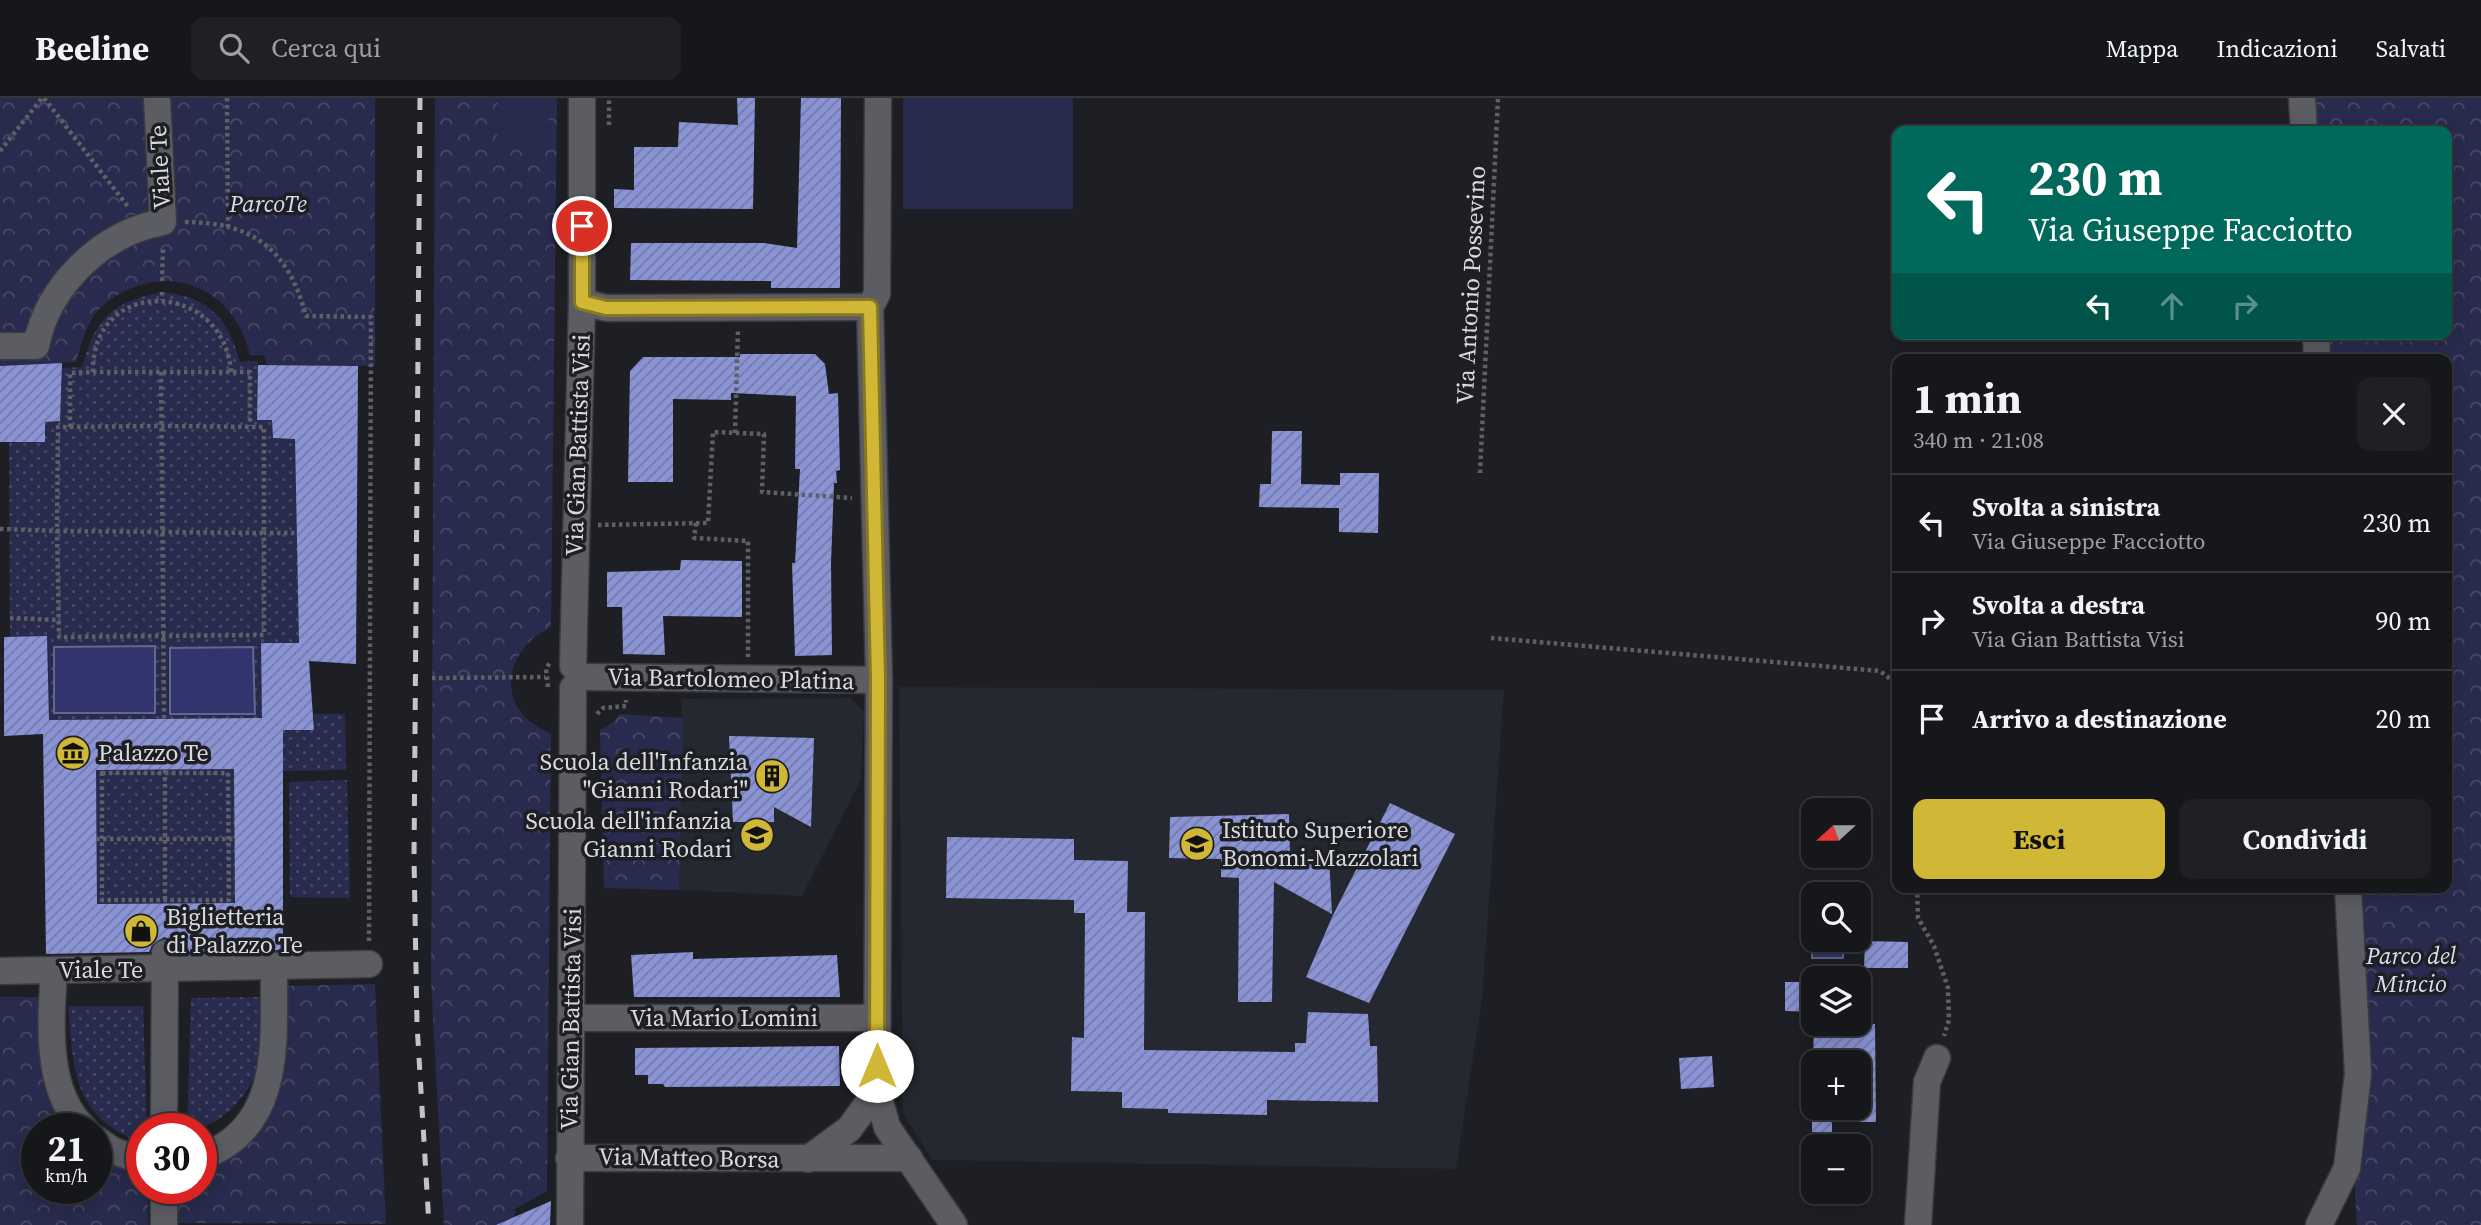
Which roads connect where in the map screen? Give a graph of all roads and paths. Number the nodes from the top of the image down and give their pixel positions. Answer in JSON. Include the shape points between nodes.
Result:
{"nodes":[{"id":1,"x":43,"y":98,"type":"edge"},
{"id":2,"x":157,"y":98,"type":"edge"},
{"id":3,"x":227,"y":98,"type":"edge"},
{"id":4,"x":582,"y":98,"type":"edge"},
{"id":5,"x":878,"y":98,"type":"edge"},
{"id":6,"x":1498,"y":98,"type":"edge"},
{"id":7,"x":2302,"y":98,"type":"edge"},
{"id":8,"x":2304,"y":126,"type":"edge"},
{"id":9,"x":0,"y":151,"type":"edge"},
{"id":10,"x":152,"y":224,"type":"junction"},
{"id":11,"x":228,"y":227,"type":"junction"},
{"id":12,"x":162,"y":281,"type":"dead end"},
{"id":13,"x":162,"y":292,"type":"dead end"},
{"id":14,"x":162,"y":300,"type":"junction"},
{"id":15,"x":582,"y":302,"type":"junction"},
{"id":16,"x":739,"y":307,"type":"junction"},
{"id":17,"x":870,"y":307,"type":"junction"},
{"id":18,"x":0,"y":346,"type":"edge"},
{"id":19,"x":93,"y":372,"type":"junction"},
{"id":20,"x":160,"y":372,"type":"junction"},
{"id":21,"x":231,"y":372,"type":"junction"},
{"id":22,"x":250,"y":425,"type":"junction"},
{"id":23,"x":162,"y":426,"type":"junction"},
{"id":24,"x":70,"y":427,"type":"junction"},
{"id":25,"x":735,"y":433,"type":"junction"},
{"id":26,"x":1480,"y":473,"type":"dead end"},
{"id":27,"x":874,"y":499,"type":"junction"},
{"id":28,"x":696,"y":523,"type":"junction"},
{"id":29,"x":594,"y":525,"type":"dead end"},
{"id":30,"x":0,"y":529,"type":"edge"},
{"id":31,"x":57,"y":531,"type":"junction"},
{"id":32,"x":163,"y":532,"type":"junction"},
{"id":33,"x":264,"y":533,"type":"junction"},
{"id":34,"x":295,"y":533,"type":"dead end"},
{"id":35,"x":10,"y":618,"type":"dead end"},
{"id":36,"x":59,"y":620,"type":"junction"},
{"id":37,"x":163,"y":637,"type":"junction"},
{"id":38,"x":1491,"y":638,"type":"dead end"},
{"id":39,"x":545,"y":677,"type":"dead end"},
{"id":40,"x":577,"y":677,"type":"junction"},
{"id":41,"x":432,"y":678,"type":"dead end"},
{"id":42,"x":748,"y":679,"type":"junction"},
{"id":43,"x":878,"y":680,"type":"junction"},
{"id":44,"x":1892,"y":680,"type":"edge"},
{"id":45,"x":164,"y":719,"type":"dead end"},
{"id":46,"x":165,"y":772,"type":"junction"},
{"id":47,"x":99,"y":839,"type":"junction"},
{"id":48,"x":165,"y":839,"type":"junction"},
{"id":49,"x":232,"y":840,"type":"junction"},
{"id":50,"x":1916,"y":893,"type":"edge"},
{"id":51,"x":2347,"y":893,"type":"edge"},
{"id":52,"x":165,"y":902,"type":"junction"},
{"id":53,"x":165,"y":962,"type":"junction"},
{"id":54,"x":369,"y":964,"type":"joint"},
{"id":55,"x":274,"y":967,"type":"junction"},
{"id":56,"x":54,"y":970,"type":"junction"},
{"id":57,"x":0,"y":971,"type":"edge"},
{"id":58,"x":571,"y":1018,"type":"junction"},
{"id":59,"x":877,"y":1018,"type":"junction"},
{"id":60,"x":1937,"y":1058,"type":"joint"},
{"id":61,"x":877,"y":1091,"type":"junction"},
{"id":62,"x":73,"y":1113,"type":"edge"},
{"id":63,"x":164,"y":1113,"type":"edge"},
{"id":64,"x":217,"y":1150,"type":"edge"},
{"id":65,"x":569,"y":1158,"type":"junction"},
{"id":66,"x":908,"y":1158,"type":"junction"},
{"id":67,"x":808,"y":1159,"type":"junction"},
{"id":68,"x":164,"y":1204,"type":"edge"},
{"id":69,"x":164,"y":1225,"type":"edge"},
{"id":70,"x":570,"y":1225,"type":"edge"},
{"id":71,"x":954,"y":1225,"type":"edge"},
{"id":72,"x":1918,"y":1225,"type":"edge"},
{"id":73,"x":2319,"y":1225,"type":"edge"}],
"edges":[{"from":1,"to":9,"type":"path"},
{"from":1,"to":10,"type":"path"},
{"from":2,"to":10,"type":"street","name":"Viale Te"},
{"from":3,"to":11,"type":"path"},
{"from":4,"to":15,"type":"street","name":"Via Gian Battista Visi"},
{"from":5,"to":17,"type":"street","via":[[877,294]]},
{"from":6,"to":26,"type":"path","name":"Via Antonio Possevino"},
{"from":7,"to":8,"type":"street"},
{"from":10,"to":11,"type":"path","via":[[206,222]]},
{"from":10,"to":12,"type":"path"},
{"from":10,"to":18,"type":"street","name":"Viale Te","via":[[93,254],[61,288],[40,324],[36,346]]},
{"from":11,"to":54,"type":"path","via":[[253,235],[279,254],[299,289],[306,316],[371,317]]},
{"from":13,"to":14,"type":"path"},
{"from":14,"to":19,"type":"path","via":[[133,306],[107,322],[94,350]]},
{"from":14,"to":21,"type":"path","via":[[190,307],[211,323]]},
{"from":15,"to":16,"type":"street","via":[[606,308]]},
{"from":15,"to":40,"type":"street","name":"Via Gian Battista Visi"},
{"from":16,"to":17,"type":"street"},
{"from":16,"to":25,"type":"path"},
{"from":17,"to":27,"type":"street"},
{"from":19,"to":20,"type":"path"},
{"from":19,"to":24,"type":"path","via":[[70,373]]},
{"from":20,"to":21,"type":"path"},
{"from":20,"to":23,"type":"path"},
{"from":21,"to":22,"type":"path","via":[[250,372]]},
{"from":22,"to":23,"type":"path"},
{"from":22,"to":33,"type":"path","via":[[264,427]]},
{"from":23,"to":24,"type":"path"},
{"from":23,"to":32,"type":"path"},
{"from":24,"to":31,"type":"path","via":[[58,427]]},
{"from":25,"to":27,"type":"path","via":[[764,435],[762,492]]},
{"from":25,"to":28,"type":"path","via":[[713,432],[708,523]]},
{"from":27,"to":43,"type":"street"},
{"from":28,"to":29,"type":"path"},
{"from":28,"to":42,"type":"path","via":[[694,538],[748,541]]},
{"from":30,"to":31,"type":"path"},
{"from":31,"to":32,"type":"path"},
{"from":31,"to":36,"type":"path"},
{"from":32,"to":33,"type":"path"},
{"from":32,"to":37,"type":"path"},
{"from":33,"to":34,"type":"path"},
{"from":33,"to":37,"type":"path","via":[[264,635]]},
{"from":35,"to":36,"type":"path"},
{"from":36,"to":37,"type":"path","via":[[59,637]]},
{"from":37,"to":45,"type":"path"},
{"from":38,"to":44,"type":"path","via":[[1880,671]]},
{"from":39,"to":41,"type":"path"},
{"from":40,"to":42,"type":"street","name":"Via Bartolomeo Platina"},
{"from":40,"to":58,"type":"street","name":"Via Gian Battista Visi"},
{"from":42,"to":43,"type":"street","name":"Via Bartolomeo Platina"},
{"from":43,"to":59,"type":"street"},
{"from":46,"to":47,"type":"path","via":[[102,773]]},
{"from":46,"to":48,"type":"path"},
{"from":46,"to":49,"type":"path","via":[[228,773]]},
{"from":47,"to":48,"type":"path"},
{"from":47,"to":52,"type":"path","via":[[102,900]]},
{"from":48,"to":49,"type":"path"},
{"from":48,"to":52,"type":"path"},
{"from":49,"to":52,"type":"path","via":[[229,900]]},
{"from":50,"to":60,"type":"path","via":[[1918,918],[1934,946],[1948,988],[1949,1020]]},
{"from":51,"to":73,"type":"street","via":[[2358,1074],[2347,1168]]},
{"from":53,"to":55,"type":"street","name":"Viale Te"},
{"from":53,"to":56,"type":"street","name":"Viale Te"},
{"from":53,"to":63,"type":"street"},
{"from":54,"to":55,"type":"street","name":"Viale Te"},
{"from":55,"to":64,"type":"street","via":[[273,1062],[268,1086],[260,1108],[246,1126]]},
{"from":56,"to":57,"type":"street","name":"Viale Te"},
{"from":56,"to":62,"type":"street","via":[[53,1053]]},
{"from":58,"to":59,"type":"street","name":"Via Mario Lomini"},
{"from":58,"to":65,"type":"street","name":"Via Gian Battista Visi"},
{"from":59,"to":61,"type":"street"},
{"from":60,"to":72,"type":"street","via":[[1927,1082]]},
{"from":61,"to":66,"type":"street","via":[[887,1127]]},
{"from":61,"to":67,"type":"street","name":"Via Matteo Borsa","via":[[849,1129]]},
{"from":65,"to":67,"type":"street","name":"Via Matteo Borsa"},
{"from":65,"to":70,"type":"street","name":"Via Gian Battista Visi"},
{"from":66,"to":67,"type":"street","name":"Via Matteo Borsa"},
{"from":66,"to":71,"type":"street"},
{"from":68,"to":69,"type":"street"}]}
